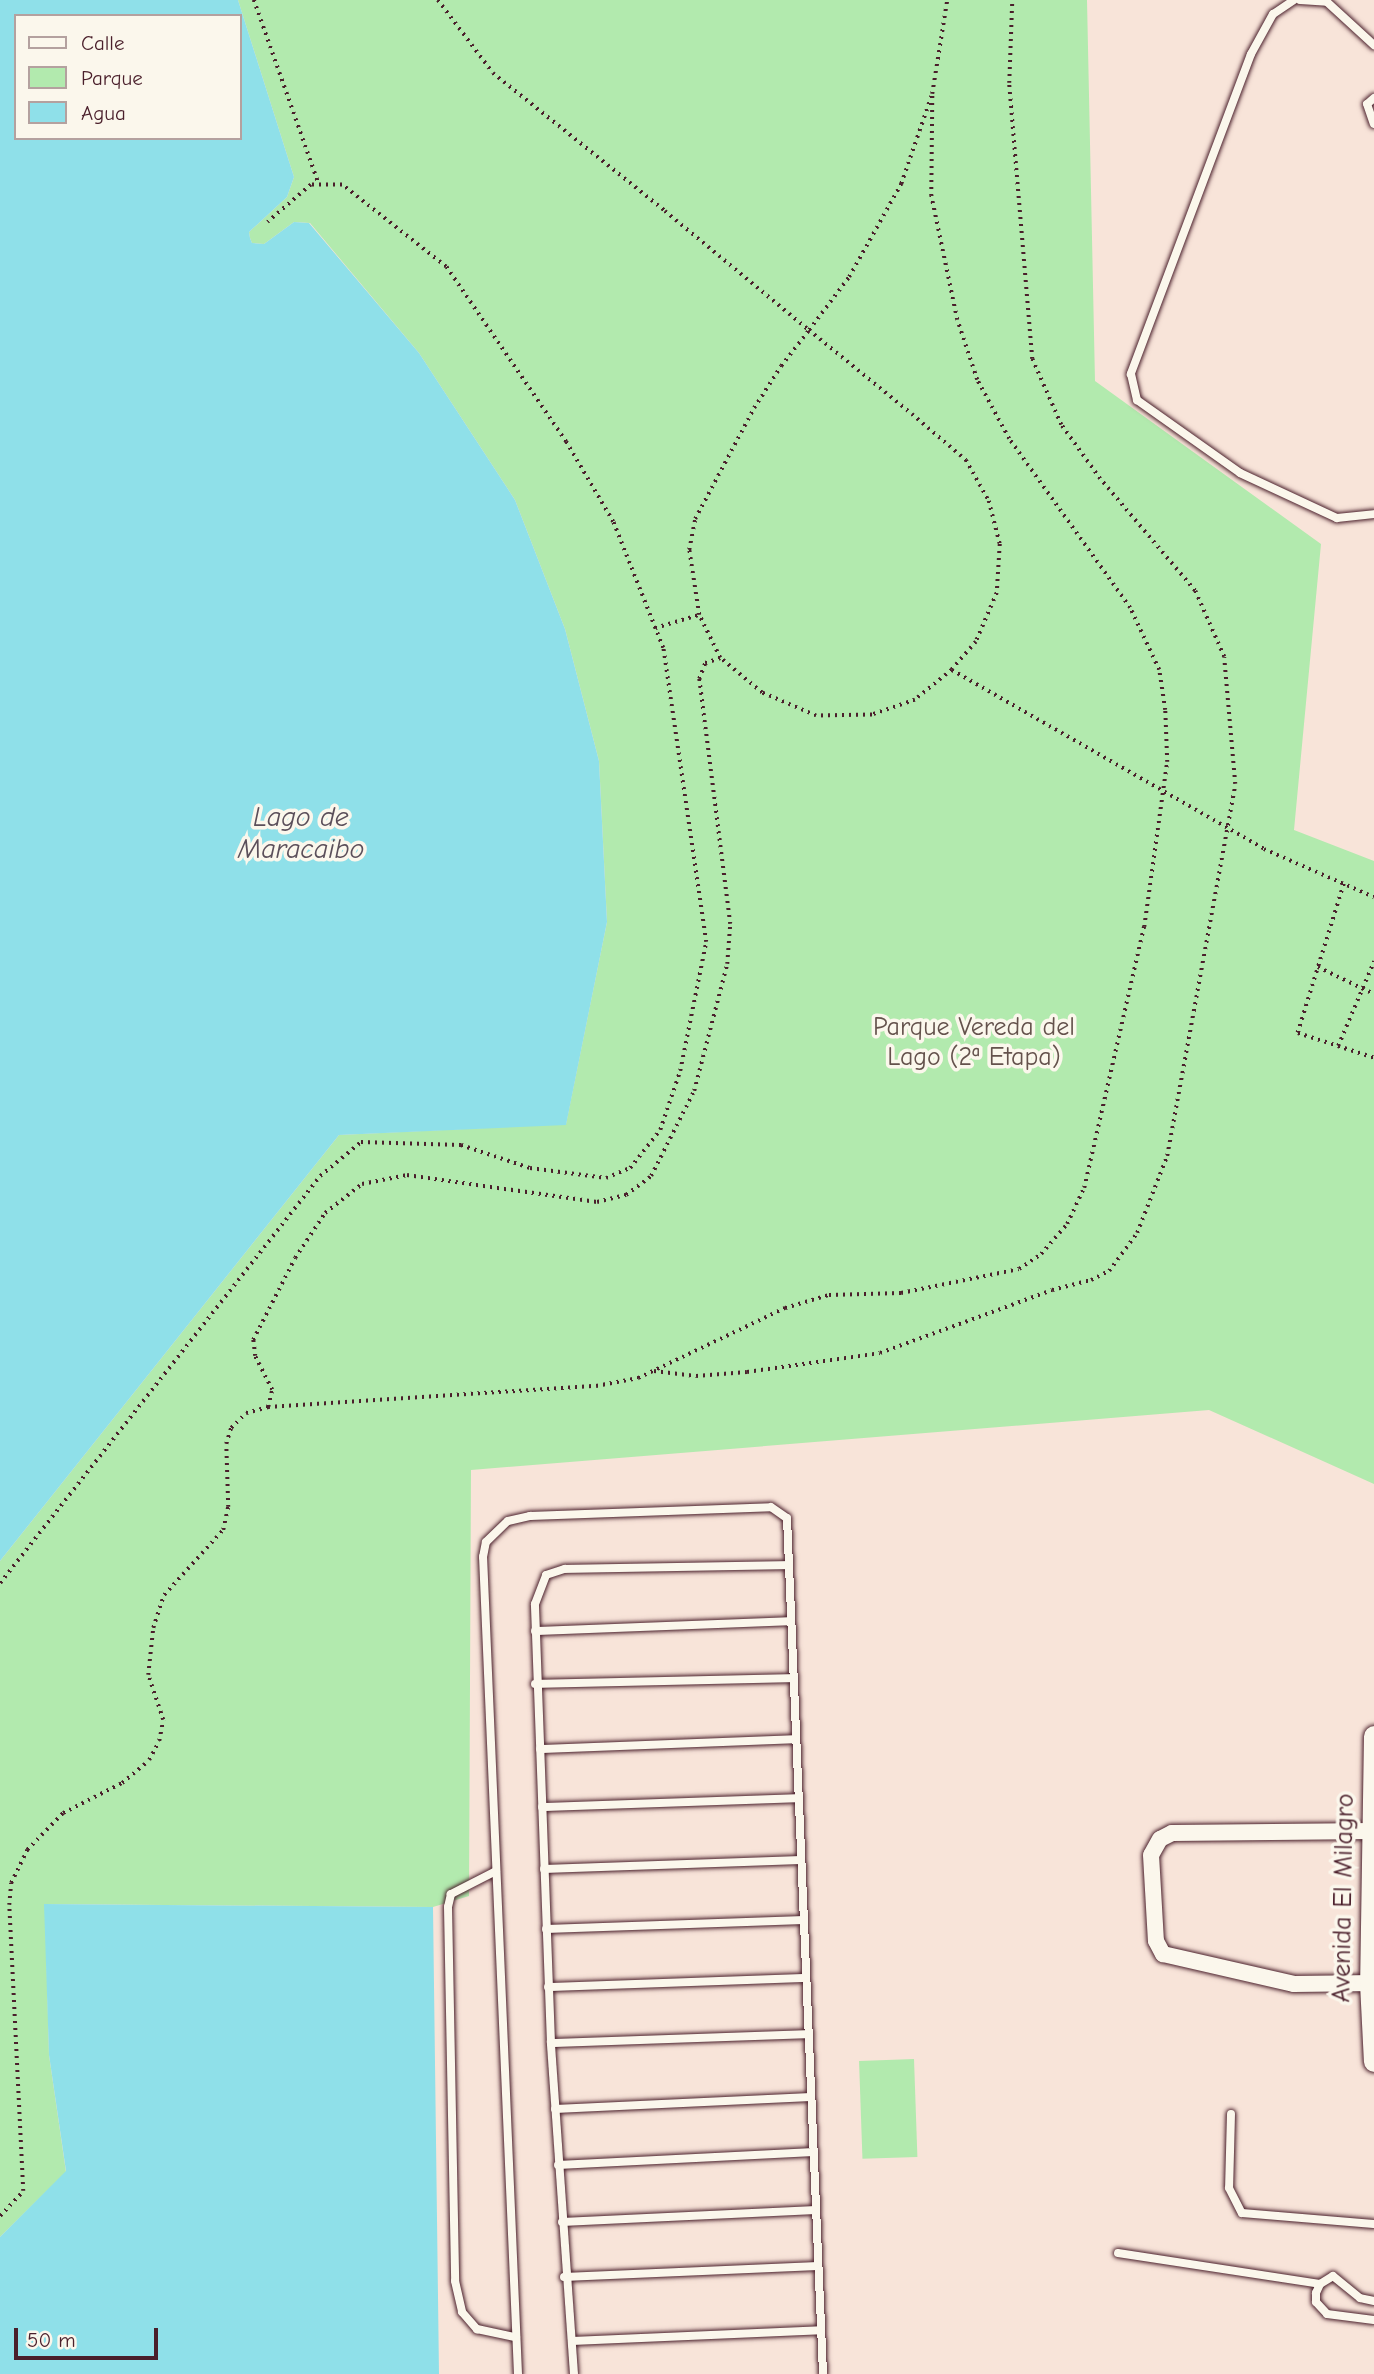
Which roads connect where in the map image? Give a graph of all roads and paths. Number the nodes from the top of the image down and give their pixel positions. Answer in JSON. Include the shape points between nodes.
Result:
{"nodes":[{"id":1,"x":254,"y":0,"type":"edge"},
{"id":2,"x":438,"y":0,"type":"edge"},
{"id":3,"x":947,"y":0,"type":"edge"},
{"id":4,"x":1012,"y":0,"type":"edge"},
{"id":5,"x":1294,"y":0,"type":"edge"},
{"id":6,"x":1300,"y":0,"type":"edge"},
{"id":7,"x":1374,"y":45,"type":"edge"},
{"id":8,"x":932,"y":94,"type":"junction"},
{"id":9,"x":1374,"y":98,"type":"edge"},
{"id":10,"x":1374,"y":124,"type":"edge"},
{"id":11,"x":318,"y":182,"type":"junction"},
{"id":12,"x":268,"y":222,"type":"dead end"},
{"id":13,"x":809,"y":330,"type":"junction"},
{"id":14,"x":1374,"y":514,"type":"edge"},
{"id":15,"x":699,"y":615,"type":"junction"},
{"id":16,"x":655,"y":628,"type":"junction"},
{"id":17,"x":720,"y":658,"type":"junction"},
{"id":18,"x":952,"y":670,"type":"junction"},
{"id":19,"x":1162,"y":795,"type":"junction"},
{"id":20,"x":1229,"y":831,"type":"junction"},
{"id":21,"x":1344,"y":884,"type":"junction"},
{"id":22,"x":1374,"y":897,"type":"edge"},
{"id":23,"x":1374,"y":961,"type":"edge"},
{"id":24,"x":1318,"y":967,"type":"junction"},
{"id":25,"x":1362,"y":988,"type":"junction"},
{"id":26,"x":1374,"y":994,"type":"edge"},
{"id":27,"x":1338,"y":1046,"type":"junction"},
{"id":28,"x":1374,"y":1058,"type":"edge"},
{"id":29,"x":652,"y":1371,"type":"junction"},
{"id":30,"x":268,"y":1407,"type":"junction"},
{"id":31,"x":789,"y":1565,"type":"junction"},
{"id":32,"x":0,"y":1583,"type":"edge"},
{"id":33,"x":791,"y":1621,"type":"junction"},
{"id":34,"x":535,"y":1631,"type":"junction"},
{"id":35,"x":794,"y":1678,"type":"junction"},
{"id":36,"x":535,"y":1684,"type":"junction"},
{"id":37,"x":1374,"y":1736,"type":"edge"},
{"id":38,"x":796,"y":1739,"type":"junction"},
{"id":39,"x":540,"y":1749,"type":"junction"},
{"id":40,"x":799,"y":1798,"type":"junction"},
{"id":41,"x":542,"y":1807,"type":"junction"},
{"id":42,"x":1373,"y":1831,"type":"edge"},
{"id":43,"x":801,"y":1860,"type":"junction"},
{"id":44,"x":544,"y":1869,"type":"junction"},
{"id":45,"x":496,"y":1871,"type":"junction"},
{"id":46,"x":804,"y":1920,"type":"junction"},
{"id":47,"x":546,"y":1929,"type":"junction"},
{"id":48,"x":806,"y":1978,"type":"junction"},
{"id":49,"x":1372,"y":1983,"type":"edge"},
{"id":50,"x":548,"y":1987,"type":"junction"},
{"id":51,"x":808,"y":2034,"type":"junction"},
{"id":52,"x":551,"y":2043,"type":"junction"},
{"id":53,"x":1374,"y":2061,"type":"edge"},
{"id":54,"x":811,"y":2097,"type":"junction"},
{"id":55,"x":555,"y":2109,"type":"junction"},
{"id":56,"x":1231,"y":2114,"type":"dead end"},
{"id":57,"x":814,"y":2152,"type":"junction"},
{"id":58,"x":558,"y":2165,"type":"junction"},
{"id":59,"x":816,"y":2210,"type":"junction"},
{"id":60,"x":0,"y":2216,"type":"edge"},
{"id":61,"x":562,"y":2222,"type":"junction"},
{"id":62,"x":1374,"y":2224,"type":"edge"},
{"id":63,"x":1118,"y":2253,"type":"dead end"},
{"id":64,"x":818,"y":2266,"type":"junction"},
{"id":65,"x":564,"y":2277,"type":"junction"},
{"id":66,"x":1320,"y":2284,"type":"junction"},
{"id":67,"x":1374,"y":2301,"type":"edge"},
{"id":68,"x":1374,"y":2320,"type":"edge"},
{"id":69,"x":821,"y":2330,"type":"junction"},
{"id":70,"x":516,"y":2337,"type":"junction"},
{"id":71,"x":572,"y":2341,"type":"junction"},
{"id":72,"x":518,"y":2374,"type":"edge"},
{"id":73,"x":574,"y":2374,"type":"edge"},
{"id":74,"x":823,"y":2374,"type":"edge"}],
"edges":[{"from":1,"to":11,"type":"path"},
{"from":2,"to":13,"type":"path","via":[[493,74]]},
{"from":3,"to":8,"type":"path"},
{"from":4,"to":20,"type":"path","via":[[1009,83],[1032,359],[1061,425],[1100,480],[1195,591],[1224,657],[1235,783]]},
{"from":5,"to":14,"type":"lane","via":[[1273,14],[1251,54],[1131,374],[1137,400],[1240,473],[1337,518]]},
{"from":6,"to":7,"type":"lane","via":[[1327,2]]},
{"from":8,"to":13,"type":"path","via":[[901,184],[874,237]]},
{"from":8,"to":19,"type":"path","via":[[931,196],[957,320],[977,380],[1009,439],[1146,637],[1165,710]]},
{"from":9,"to":10,"type":"lane","via":[[1367,104]]},
{"from":11,"to":12,"type":"path"},
{"from":11,"to":16,"type":"path","via":[[342,185],[446,267],[473,302],[613,522]]},
{"from":13,"to":15,"type":"path","via":[[754,408],[695,519],[689,551]]},
{"from":13,"to":18,"type":"path","via":[[966,460],[989,501],[1000,544],[997,593],[976,642]]},
{"from":15,"to":16,"type":"path"},
{"from":15,"to":17,"type":"path"},
{"from":16,"to":32,"type":"path","via":[[663,648],[706,942],[680,1071],[660,1130],[630,1168],[606,1178],[530,1168],[461,1145],[361,1142],[320,1176]]},
{"from":17,"to":18,"type":"path","via":[[762,693],[816,716],[872,715],[915,699]]},
{"from":17,"to":30,"type":"path","via":[[705,663],[699,679],[730,924],[727,964],[694,1091],[651,1176],[626,1195],[597,1202],[407,1175],[362,1184],[318,1224],[253,1340],[272,1390]]},
{"from":18,"to":19,"type":"path"},
{"from":19,"to":20,"type":"path"},
{"from":19,"to":29,"type":"path","via":[[1144,927],[1084,1188],[1067,1224],[1050,1244],[1018,1269],[990,1278],[901,1293],[829,1295],[785,1308]]},
{"from":20,"to":21,"type":"path"},
{"from":20,"to":29,"type":"path","via":[[1167,1156],[1137,1233],[1109,1271],[880,1353],[747,1372],[696,1376]]},
{"from":21,"to":22,"type":"path"},
{"from":21,"to":24,"type":"path"},
{"from":23,"to":25,"type":"path"},
{"from":24,"to":25,"type":"path"},
{"from":24,"to":27,"type":"path","via":[[1298,1033]]},
{"from":25,"to":26,"type":"path"},
{"from":25,"to":27,"type":"path"},
{"from":27,"to":28,"type":"path"},
{"from":29,"to":30,"type":"path","via":[[596,1386]]},
{"from":30,"to":60,"type":"path","via":[[247,1413],[231,1428],[226,1444],[228,1507],[223,1530],[164,1595],[153,1628],[148,1675],[163,1720],[149,1760],[122,1783],[63,1813],[27,1850],[11,1883],[23,2191]]},
{"from":31,"to":33,"type":"lane"},
{"from":31,"to":34,"type":"lane","via":[[565,1569],[546,1575],[535,1604]]},
{"from":31,"to":45,"type":"lane","via":[[787,1518],[772,1507],[530,1516],[508,1521],[496,1530],[486,1542],[483,1557]]},
{"from":33,"to":34,"type":"lane"},
{"from":33,"to":35,"type":"lane"},
{"from":34,"to":36,"type":"lane"},
{"from":35,"to":36,"type":"lane"},
{"from":35,"to":38,"type":"lane"},
{"from":36,"to":39,"type":"lane"},
{"from":37,"to":42,"type":"main road","name":"Avenida El Milagro"},
{"from":38,"to":39,"type":"lane"},
{"from":38,"to":40,"type":"lane"},
{"from":39,"to":41,"type":"lane"},
{"from":40,"to":41,"type":"lane"},
{"from":40,"to":43,"type":"lane"},
{"from":41,"to":44,"type":"lane"},
{"from":42,"to":49,"type":"main road","name":"Avenida El Milagro"},
{"from":42,"to":49,"type":"street","via":[[1172,1833],[1160,1839],[1151,1855],[1156,1941],[1163,1954],[1293,1984]]},
{"from":43,"to":44,"type":"lane"},
{"from":43,"to":46,"type":"lane"},
{"from":44,"to":47,"type":"lane"},
{"from":45,"to":70,"type":"lane"},
{"from":45,"to":70,"type":"lane","via":[[451,1894],[448,1907],[455,2281],[462,2312],[477,2329]]},
{"from":46,"to":47,"type":"lane"},
{"from":46,"to":48,"type":"lane"},
{"from":47,"to":50,"type":"lane"},
{"from":48,"to":50,"type":"lane"},
{"from":48,"to":51,"type":"lane"},
{"from":49,"to":53,"type":"main road","name":"Avenida El Milagro"},
{"from":50,"to":52,"type":"lane"},
{"from":51,"to":52,"type":"lane"},
{"from":51,"to":54,"type":"lane"},
{"from":52,"to":55,"type":"lane"},
{"from":54,"to":55,"type":"lane"},
{"from":54,"to":57,"type":"lane"},
{"from":55,"to":58,"type":"lane"},
{"from":56,"to":62,"type":"lane","via":[[1228,2188],[1242,2213]]},
{"from":57,"to":58,"type":"lane"},
{"from":57,"to":59,"type":"lane"},
{"from":58,"to":61,"type":"lane"},
{"from":59,"to":61,"type":"lane"},
{"from":59,"to":64,"type":"lane"},
{"from":61,"to":65,"type":"lane"},
{"from":63,"to":66,"type":"lane"},
{"from":64,"to":65,"type":"lane"},
{"from":64,"to":69,"type":"lane"},
{"from":65,"to":71,"type":"lane"},
{"from":66,"to":67,"type":"lane","via":[[1333,2276],[1360,2298]]},
{"from":66,"to":68,"type":"lane","via":[[1316,2302],[1327,2314]]},
{"from":69,"to":71,"type":"lane"},
{"from":69,"to":74,"type":"lane"},
{"from":70,"to":72,"type":"lane"},
{"from":71,"to":73,"type":"lane"}]}
